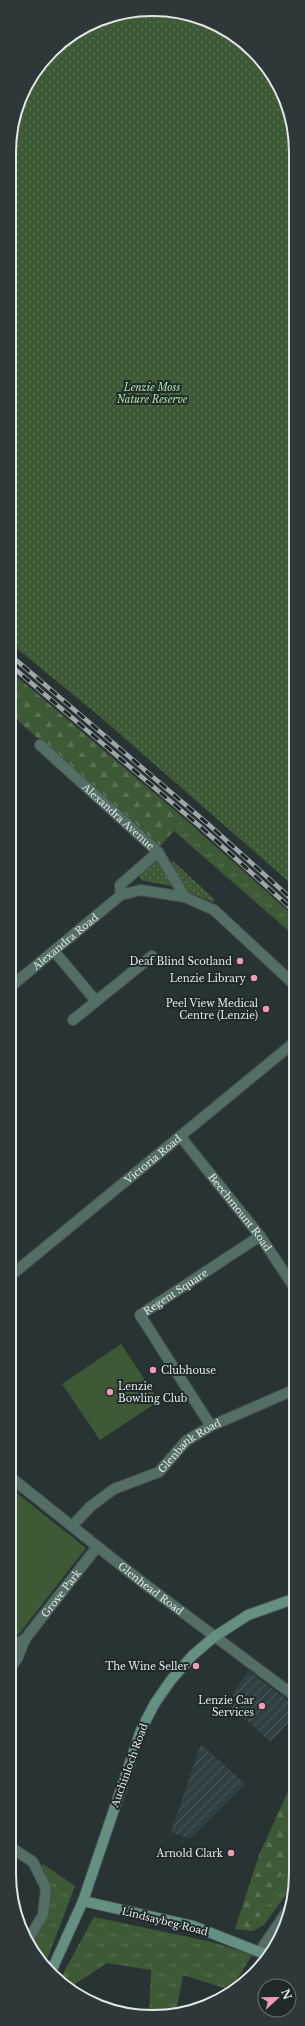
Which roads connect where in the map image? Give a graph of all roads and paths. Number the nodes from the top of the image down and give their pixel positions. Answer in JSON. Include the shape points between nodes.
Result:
{"nodes":[{"id":1,"x":40,"y":745,"type":"dead end"},
{"id":2,"x":158,"y":852,"type":"junction"},
{"id":3,"x":121,"y":895,"type":"junction"},
{"id":4,"x":185,"y":897,"type":"junction"},
{"id":5,"x":54,"y":952,"type":"junction"},
{"id":6,"x":152,"y":956,"type":"dead end"},
{"id":7,"x":289,"y":980,"type":"edge"},
{"id":8,"x":16,"y":982,"type":"edge"},
{"id":9,"x":96,"y":1001,"type":"junction"},
{"id":10,"x":73,"y":1020,"type":"dead end"},
{"id":11,"x":289,"y":1047,"type":"edge"},
{"id":12,"x":180,"y":1136,"type":"junction"},
{"id":13,"x":260,"y":1236,"type":"junction"},
{"id":14,"x":16,"y":1271,"type":"edge"},
{"id":15,"x":289,"y":1280,"type":"edge"},
{"id":16,"x":289,"y":1392,"type":"edge"},
{"id":17,"x":211,"y":1426,"type":"junction"},
{"id":18,"x":16,"y":1482,"type":"edge"},
{"id":19,"x":72,"y":1526,"type":"junction"},
{"id":20,"x":97,"y":1547,"type":"junction"},
{"id":21,"x":289,"y":1600,"type":"edge"},
{"id":22,"x":214,"y":1637,"type":"junction"},
{"id":23,"x":25,"y":1639,"type":"junction"},
{"id":24,"x":16,"y":1645,"type":"edge"},
{"id":25,"x":16,"y":1661,"type":"edge"},
{"id":26,"x":289,"y":1692,"type":"edge"},
{"id":27,"x":16,"y":1851,"type":"edge"},
{"id":28,"x":83,"y":1901,"type":"junction"},
{"id":29,"x":276,"y":1931,"type":"edge"},
{"id":30,"x":31,"y":1935,"type":"edge"},
{"id":31,"x":269,"y":1943,"type":"edge"},
{"id":32,"x":264,"y":1953,"type":"edge"},
{"id":33,"x":53,"y":1967,"type":"edge"}],
"edges":[{"from":1,"to":2,"type":"street","name":"Alexandra Avenue"},
{"from":2,"to":3,"type":"street","name":"Alexandra Road","via":[[120,885]]},
{"from":2,"to":4,"type":"street","name":"Alexandra Avenue"},
{"from":3,"to":4,"type":"street","name":"Alexandra Road","via":[[140,890]]},
{"from":3,"to":5,"type":"street","name":"Alexandra Road"},
{"from":4,"to":7,"type":"street","via":[[214,910]]},
{"from":5,"to":8,"type":"street","name":"Alexandra Road"},
{"from":5,"to":9,"type":"street"},
{"from":6,"to":9,"type":"street"},
{"from":9,"to":10,"type":"street"},
{"from":11,"to":12,"type":"street","name":"Victoria Road"},
{"from":12,"to":13,"type":"street","name":"Beechmount Road"},
{"from":12,"to":14,"type":"street","name":"Victoria Road"},
{"from":13,"to":15,"type":"street","name":"Beechmount Road"},
{"from":13,"to":17,"type":"street","name":"Regent Square","via":[[140,1315]]},
{"from":16,"to":17,"type":"street","name":"Glenbank Road"},
{"from":17,"to":19,"type":"street","name":"Glenbank Road","via":[[186,1441],[159,1472],[114,1490],[91,1506]]},
{"from":18,"to":19,"type":"street","name":"Glenhead Road"},
{"from":19,"to":20,"type":"street","name":"Glenhead Road"},
{"from":20,"to":22,"type":"street","name":"Glenhead Road"},
{"from":20,"to":23,"type":"street","name":"Grove Park"},
{"from":21,"to":22,"type":"main road","name":"Auchinloch Road","via":[[248,1615]]},
{"from":22,"to":26,"type":"street","name":"Glenhead Road"},
{"from":22,"to":28,"type":"main road","name":"Auchinloch Road","via":[[193,1655],[171,1680],[141,1730]]},
{"from":23,"to":24,"type":"street","name":"Grove Park"},
{"from":23,"to":25,"type":"street","name":"Grove Park"},
{"from":27,"to":30,"type":"street","via":[[33,1862],[46,1888],[43,1916]]},
{"from":28,"to":32,"type":"main road","name":"Lindsaybeg Road","via":[[193,1926]]},
{"from":28,"to":33,"type":"main road","name":"Auchinloch Road"},
{"from":29,"to":31,"type":"street"}]}
